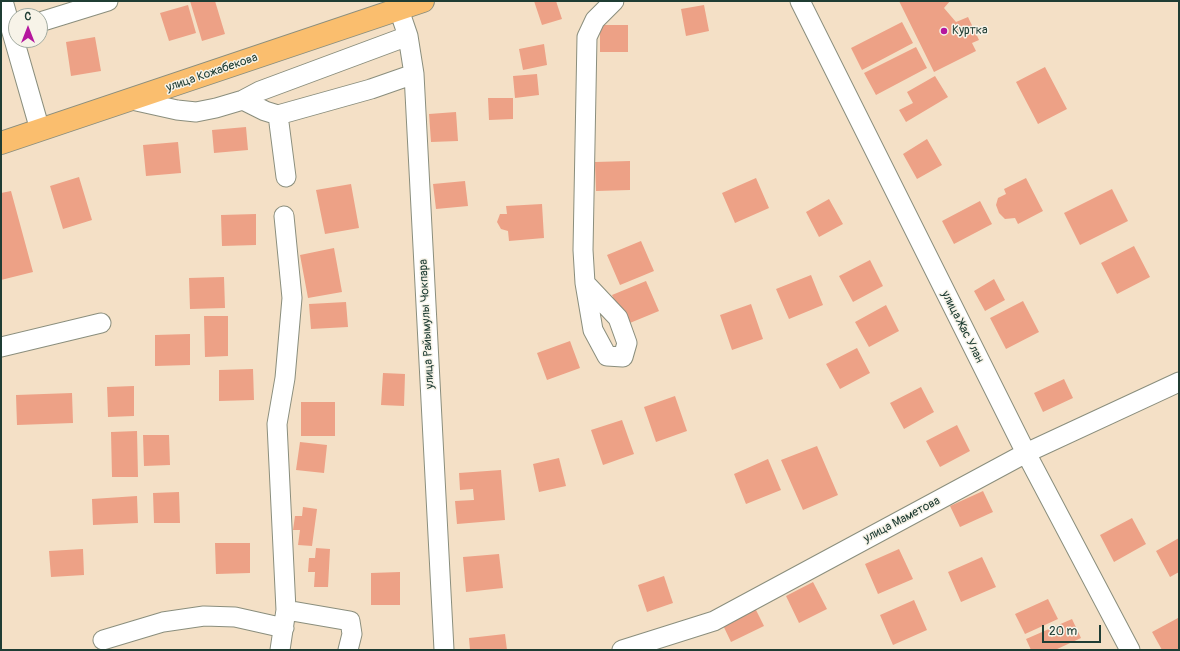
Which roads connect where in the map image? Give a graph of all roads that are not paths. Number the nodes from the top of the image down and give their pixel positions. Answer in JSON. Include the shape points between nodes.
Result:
{"nodes":[{"id":1,"x":3,"y":1,"type":"edge"},
{"id":2,"x":108,"y":1,"type":"edge"},
{"id":3,"x":423,"y":1,"type":"edge"},
{"id":4,"x":614,"y":1,"type":"edge"},
{"id":5,"x":800,"y":1,"type":"edge"},
{"id":6,"x":398,"y":5,"type":"edge"},
{"id":7,"x":8,"y":14,"type":"edge"},
{"id":8,"x":48,"y":20,"type":"edge"},
{"id":9,"x":408,"y":36,"type":"junction"},
{"id":10,"x":19,"y":48,"type":"edge"},
{"id":11,"x":414,"y":74,"type":"junction"},
{"id":12,"x":132,"y":100,"type":"junction"},
{"id":13,"x":243,"y":100,"type":"junction"},
{"id":14,"x":278,"y":115,"type":"junction"},
{"id":15,"x":40,"y":130,"type":"junction"},
{"id":16,"x":1,"y":143,"type":"edge"},
{"id":17,"x":286,"y":177,"type":"dead end"},
{"id":18,"x":284,"y":216,"type":"dead end"},
{"id":19,"x":585,"y":283,"type":"dead end"},
{"id":20,"x":101,"y":323,"type":"dead end"},
{"id":21,"x":1,"y":347,"type":"edge"},
{"id":22,"x":1179,"y":382,"type":"edge"},
{"id":23,"x":1026,"y":454,"type":"junction"},
{"id":24,"x":285,"y":619,"type":"junction"},
{"id":25,"x":103,"y":640,"type":"dead end"},
{"id":26,"x":280,"y":650,"type":"edge"},
{"id":27,"x":348,"y":650,"type":"edge"},
{"id":28,"x":444,"y":650,"type":"edge"},
{"id":29,"x":622,"y":650,"type":"edge"},
{"id":30,"x":1130,"y":650,"type":"edge"}],
"edges":[{"from":1,"to":7,"type":"street"},
{"from":2,"to":8,"type":"street"},
{"from":3,"to":6,"type":"main road","name":"улица Кожабекова"},
{"from":4,"to":19,"type":"street","via":[[595,20],[587,37],[583,250]]},
{"from":5,"to":23,"type":"street","name":"улица Жас Улан"},
{"from":6,"to":9,"type":"street","name":"улица Райымулы Чокпара"},
{"from":6,"to":12,"type":"main road","name":"улица Кожабекова"},
{"from":9,"to":11,"type":"street","name":"улица Райымулы Чокпара"},
{"from":9,"to":13,"type":"street","via":[[260,91]]},
{"from":10,"to":15,"type":"street"},
{"from":11,"to":14,"type":"street"},
{"from":11,"to":28,"type":"street","name":"улица Райымулы Чокпара"},
{"from":12,"to":13,"type":"street","via":[[196,112]]},
{"from":12,"to":15,"type":"main road","name":"улица Кожабекова"},
{"from":13,"to":14,"type":"street"},
{"from":14,"to":17,"type":"street"},
{"from":15,"to":16,"type":"main road","name":"улица Кожабекова"},
{"from":18,"to":24,"type":"street","via":[[292,298],[285,378],[277,424]]},
{"from":20,"to":21,"type":"street"},
{"from":22,"to":23,"type":"street","name":"улица Маметова"},
{"from":23,"to":29,"type":"street","name":"улица Маметова","via":[[714,621]]},
{"from":23,"to":30,"type":"street","name":"улица Жас Улан"},
{"from":24,"to":25,"type":"street","via":[[204,616],[164,622]]},
{"from":24,"to":26,"type":"street"},
{"from":24,"to":27,"type":"street","via":[[350,621],[352,634]]}]}
